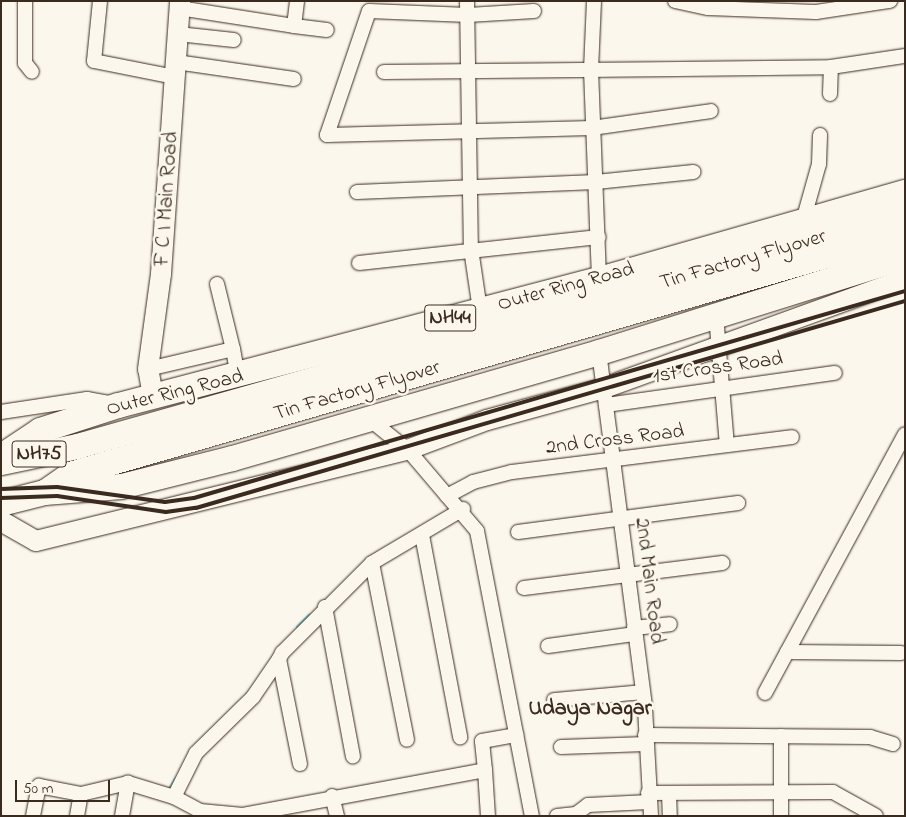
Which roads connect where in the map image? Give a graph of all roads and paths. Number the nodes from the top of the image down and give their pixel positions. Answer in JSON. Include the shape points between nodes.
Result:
{"nodes":[{"id":1,"x":25,"y":1,"type":"edge"},
{"id":2,"x":100,"y":1,"type":"edge"},
{"id":3,"x":297,"y":1,"type":"edge"},
{"id":4,"x":594,"y":1,"type":"edge"},
{"id":5,"x":675,"y":1,"type":"edge"},
{"id":6,"x":890,"y":1,"type":"edge"},
{"id":7,"x":180,"y":4,"type":"edge"},
{"id":8,"x":370,"y":6,"type":"edge"},
{"id":9,"x":467,"y":8,"type":"edge"},
{"id":10,"x":534,"y":11,"type":"dead end"},
{"id":11,"x":294,"y":26,"type":"junction"},
{"id":12,"x":327,"y":30,"type":"dead end"},
{"id":13,"x":178,"y":34,"type":"junction"},
{"id":14,"x":234,"y":40,"type":"dead end"},
{"id":15,"x":905,"y":56,"type":"edge"},
{"id":16,"x":831,"y":67,"type":"junction"},
{"id":17,"x":176,"y":69,"type":"junction"},
{"id":18,"x":591,"y":70,"type":"junction"},
{"id":19,"x":467,"y":71,"type":"junction"},
{"id":20,"x":32,"y":72,"type":"dead end"},
{"id":21,"x":384,"y":72,"type":"dead end"},
{"id":22,"x":294,"y":79,"type":"dead end"},
{"id":23,"x":830,"y":94,"type":"dead end"},
{"id":24,"x":711,"y":111,"type":"dead end"},
{"id":25,"x":592,"y":128,"type":"junction"},
{"id":26,"x":470,"y":131,"type":"junction"},
{"id":27,"x":820,"y":135,"type":"dead end"},
{"id":28,"x":693,"y":172,"type":"dead end"},
{"id":29,"x":596,"y":182,"type":"junction"},
{"id":30,"x":473,"y":185,"type":"junction"},
{"id":31,"x":357,"y":192,"type":"dead end"},
{"id":32,"x":905,"y":192,"type":"edge"},
{"id":33,"x":905,"y":212,"type":"edge"},
{"id":34,"x":803,"y":221,"type":"junction"},
{"id":35,"x":905,"y":232,"type":"edge"},
{"id":36,"x":599,"y":237,"type":"junction"},
{"id":37,"x":471,"y":249,"type":"junction"},
{"id":38,"x":905,"y":256,"type":"edge"},
{"id":39,"x":359,"y":262,"type":"dead end"},
{"id":40,"x":599,"y":279,"type":"junction"},
{"id":41,"x":905,"y":279,"type":"edge"},
{"id":42,"x":217,"y":284,"type":"dead end"},
{"id":43,"x":480,"y":310,"type":"junction"},
{"id":44,"x":716,"y":315,"type":"junction"},
{"id":45,"x":718,"y":343,"type":"junction"},
{"id":46,"x":233,"y":348,"type":"junction"},
{"id":47,"x":599,"y":352,"type":"junction"},
{"id":48,"x":148,"y":369,"type":"junction"},
{"id":49,"x":835,"y":373,"type":"dead end"},
{"id":50,"x":238,"y":377,"type":"junction"},
{"id":51,"x":721,"y":386,"type":"junction"},
{"id":52,"x":153,"y":396,"type":"junction"},
{"id":53,"x":605,"y":396,"type":"junction"},
{"id":54,"x":118,"y":405,"type":"junction"},
{"id":55,"x":1,"y":412,"type":"edge"},
{"id":56,"x":368,"y":418,"type":"junction"},
{"id":57,"x":905,"y":434,"type":"edge"},
{"id":58,"x":792,"y":436,"type":"dead end"},
{"id":59,"x":727,"y":445,"type":"junction"},
{"id":60,"x":407,"y":450,"type":"junction"},
{"id":61,"x":1,"y":456,"type":"edge"},
{"id":62,"x":613,"y":461,"type":"junction"},
{"id":63,"x":1,"y":462,"type":"edge"},
{"id":64,"x":44,"y":492,"type":"junction"},
{"id":65,"x":447,"y":496,"type":"junction"},
{"id":66,"x":1,"y":503,"type":"edge"},
{"id":67,"x":738,"y":503,"type":"dead end"},
{"id":68,"x":463,"y":509,"type":"junction"},
{"id":69,"x":620,"y":516,"type":"junction"},
{"id":70,"x":1,"y":521,"type":"edge"},
{"id":71,"x":518,"y":532,"type":"dead end"},
{"id":72,"x":422,"y":534,"type":"junction"},
{"id":73,"x":372,"y":563,"type":"junction"},
{"id":74,"x":722,"y":563,"type":"dead end"},
{"id":75,"x":627,"y":574,"type":"junction"},
{"id":76,"x":524,"y":588,"type":"dead end"},
{"id":77,"x":325,"y":607,"type":"junction"},
{"id":78,"x":670,"y":624,"type":"dead end"},
{"id":79,"x":635,"y":631,"type":"junction"},
{"id":80,"x":548,"y":646,"type":"dead end"},
{"id":81,"x":787,"y":652,"type":"junction"},
{"id":82,"x":901,"y":653,"type":"dead end"},
{"id":83,"x":279,"y":659,"type":"junction"},
{"id":84,"x":642,"y":692,"type":"junction"},
{"id":85,"x":765,"y":693,"type":"dead end"},
{"id":86,"x":554,"y":700,"type":"dead end"},
{"id":87,"x":516,"y":735,"type":"junction"},
{"id":88,"x":781,"y":736,"type":"junction"},
{"id":89,"x":460,"y":737,"type":"dead end"},
{"id":90,"x":407,"y":740,"type":"dead end"},
{"id":91,"x":646,"y":740,"type":"junction"},
{"id":92,"x":893,"y":744,"type":"dead end"},
{"id":93,"x":561,"y":747,"type":"dead end"},
{"id":94,"x":353,"y":756,"type":"dead end"},
{"id":95,"x":300,"y":764,"type":"dead end"},
{"id":96,"x":486,"y":770,"type":"junction"},
{"id":97,"x":128,"y":783,"type":"junction"},
{"id":98,"x":781,"y":792,"type":"junction"},
{"id":99,"x":670,"y":793,"type":"junction"},
{"id":100,"x":81,"y":794,"type":"junction"},
{"id":101,"x":168,"y":795,"type":"junction"},
{"id":102,"x":332,"y":796,"type":"junction"},
{"id":103,"x":649,"y":804,"type":"edge"},
{"id":104,"x":200,"y":814,"type":"edge"},
{"id":105,"x":33,"y":816,"type":"edge"},
{"id":106,"x":77,"y":816,"type":"edge"},
{"id":107,"x":122,"y":816,"type":"edge"},
{"id":108,"x":337,"y":816,"type":"edge"},
{"id":109,"x":488,"y":816,"type":"edge"},
{"id":110,"x":532,"y":816,"type":"edge"},
{"id":111,"x":557,"y":816,"type":"edge"},
{"id":112,"x":670,"y":816,"type":"edge"},
{"id":113,"x":781,"y":816,"type":"edge"},
{"id":114,"x":876,"y":816,"type":"edge"}],
"edges":[{"from":1,"to":20,"type":"street","via":[[25,63]]},
{"from":2,"to":17,"type":"street","via":[[94,61]]},
{"from":3,"to":11,"type":"street"},
{"from":4,"to":18,"type":"street"},
{"from":5,"to":6,"type":"street","via":[[708,8],[816,12]]},
{"from":7,"to":11,"type":"street"},
{"from":7,"to":13,"type":"street","name":"F C I Main Road"},
{"from":8,"to":9,"type":"street"},
{"from":8,"to":26,"type":"street","via":[[327,135]]},
{"from":9,"to":10,"type":"street"},
{"from":9,"to":19,"type":"street"},
{"from":11,"to":12,"type":"street"},
{"from":13,"to":14,"type":"street"},
{"from":13,"to":17,"type":"street","name":"F C I Main Road"},
{"from":15,"to":16,"type":"street"},
{"from":16,"to":18,"type":"street"},
{"from":16,"to":23,"type":"street"},
{"from":17,"to":22,"type":"street"},
{"from":17,"to":48,"type":"street","name":"F C I Main Road","via":[[161,274]]},
{"from":18,"to":19,"type":"street"},
{"from":18,"to":25,"type":"street"},
{"from":19,"to":21,"type":"street"},
{"from":19,"to":26,"type":"street"},
{"from":24,"to":25,"type":"street"},
{"from":25,"to":26,"type":"street"},
{"from":25,"to":29,"type":"street"},
{"from":26,"to":30,"type":"street"},
{"from":27,"to":34,"type":"street","via":[[819,164]]},
{"from":28,"to":29,"type":"street"},
{"from":29,"to":30,"type":"street"},
{"from":29,"to":36,"type":"street"},
{"from":30,"to":31,"type":"street"},
{"from":30,"to":37,"type":"street"},
{"from":32,"to":34,"type":"highway","name":"Outer Ring Road","number":"NH44"},
{"from":33,"to":63,"type":"highway","name":"Tin Factory Flyover","number":"NH75","via":[[87,443]]},
{"from":34,"to":40,"type":"highway","name":"Outer Ring Road","number":"NH44"},
{"from":35,"to":64,"type":"highway","name":"Tin Factory Flyover","number":"NH75","via":[[79,471]]},
{"from":36,"to":37,"type":"street"},
{"from":36,"to":40,"type":"street"},
{"from":37,"to":39,"type":"street"},
{"from":37,"to":43,"type":"street"},
{"from":38,"to":44,"type":"highway"},
{"from":40,"to":43,"type":"highway","name":"Outer Ring Road","number":"NH44"},
{"from":41,"to":45,"type":"street"},
{"from":42,"to":46,"type":"street"},
{"from":43,"to":50,"type":"highway","name":"Outer Ring Road","number":"NH44"},
{"from":44,"to":45,"type":"street"},
{"from":44,"to":47,"type":"highway"},
{"from":45,"to":51,"type":"street"},
{"from":45,"to":53,"type":"street"},
{"from":46,"to":48,"type":"street"},
{"from":46,"to":50,"type":"street"},
{"from":47,"to":53,"type":"street","name":"2nd Main Road"},
{"from":47,"to":56,"type":"highway"},
{"from":48,"to":52,"type":"street","name":"F C I Main Road"},
{"from":49,"to":51,"type":"street","name":"1st Cross Road"},
{"from":50,"to":52,"type":"highway","name":"Outer Ring Road","number":"NH44"},
{"from":51,"to":53,"type":"street","name":"1st Cross Road"},
{"from":51,"to":59,"type":"street"},
{"from":52,"to":54,"type":"highway","name":"Outer Ring Road","number":"NH44"},
{"from":53,"to":60,"type":"street","via":[[486,420]]},
{"from":53,"to":62,"type":"street","name":"2nd Main Road"},
{"from":54,"to":55,"type":"street","via":[[87,399]]},
{"from":54,"to":61,"type":"highway","name":"Outer Ring Road","number":"NH44","via":[[40,430]]},
{"from":56,"to":60,"type":"street"},
{"from":56,"to":64,"type":"highway","via":[[121,486]]},
{"from":57,"to":81,"type":"street"},
{"from":58,"to":59,"type":"street","name":"2nd Cross Road"},
{"from":59,"to":62,"type":"street","name":"2nd Cross Road"},
{"from":60,"to":65,"type":"street"},
{"from":60,"to":70,"type":"street","via":[[36,541]]},
{"from":62,"to":65,"type":"street","name":"2nd Cross Road","via":[[512,472],[473,482]]},
{"from":62,"to":69,"type":"street","name":"2nd Main Road"},
{"from":64,"to":66,"type":"highway"},
{"from":65,"to":68,"type":"street"},
{"from":67,"to":69,"type":"street"},
{"from":68,"to":72,"type":"street"},
{"from":68,"to":87,"type":"street","via":[[477,531],[491,586]]},
{"from":69,"to":71,"type":"street"},
{"from":69,"to":75,"type":"street","name":"2nd Main Road"},
{"from":72,"to":73,"type":"street"},
{"from":72,"to":89,"type":"street"},
{"from":73,"to":77,"type":"street"},
{"from":73,"to":90,"type":"street"},
{"from":74,"to":75,"type":"street"},
{"from":75,"to":76,"type":"street"},
{"from":75,"to":79,"type":"street","name":"2nd Main Road"},
{"from":77,"to":83,"type":"street"},
{"from":77,"to":94,"type":"street"},
{"from":78,"to":79,"type":"street"},
{"from":79,"to":80,"type":"street"},
{"from":79,"to":84,"type":"street","name":"2nd Main Road"},
{"from":81,"to":82,"type":"street"},
{"from":81,"to":85,"type":"street"},
{"from":83,"to":95,"type":"street"},
{"from":83,"to":101,"type":"street","via":[[253,697],[196,753]]},
{"from":84,"to":86,"type":"street"},
{"from":84,"to":91,"type":"street","name":"2nd Main Road"},
{"from":87,"to":96,"type":"street","via":[[482,741]]},
{"from":87,"to":110,"type":"street"},
{"from":88,"to":91,"type":"street"},
{"from":88,"to":92,"type":"street","via":[[870,737]]},
{"from":88,"to":98,"type":"street"},
{"from":91,"to":93,"type":"street"},
{"from":91,"to":103,"type":"street","name":"2nd Main Road"},
{"from":96,"to":102,"type":"street"},
{"from":96,"to":109,"type":"street"},
{"from":97,"to":100,"type":"street"},
{"from":97,"to":101,"type":"street"},
{"from":97,"to":107,"type":"street"},
{"from":98,"to":99,"type":"street"},
{"from":98,"to":113,"type":"street"},
{"from":98,"to":114,"type":"street","via":[[833,792]]},
{"from":99,"to":103,"type":"street"},
{"from":99,"to":112,"type":"street"},
{"from":100,"to":105,"type":"street","via":[[38,786]]},
{"from":100,"to":106,"type":"street"},
{"from":101,"to":104,"type":"street"},
{"from":102,"to":104,"type":"street","via":[[243,815]]},
{"from":102,"to":108,"type":"street"},
{"from":103,"to":111,"type":"street","via":[[588,805],[576,814]]}]}
